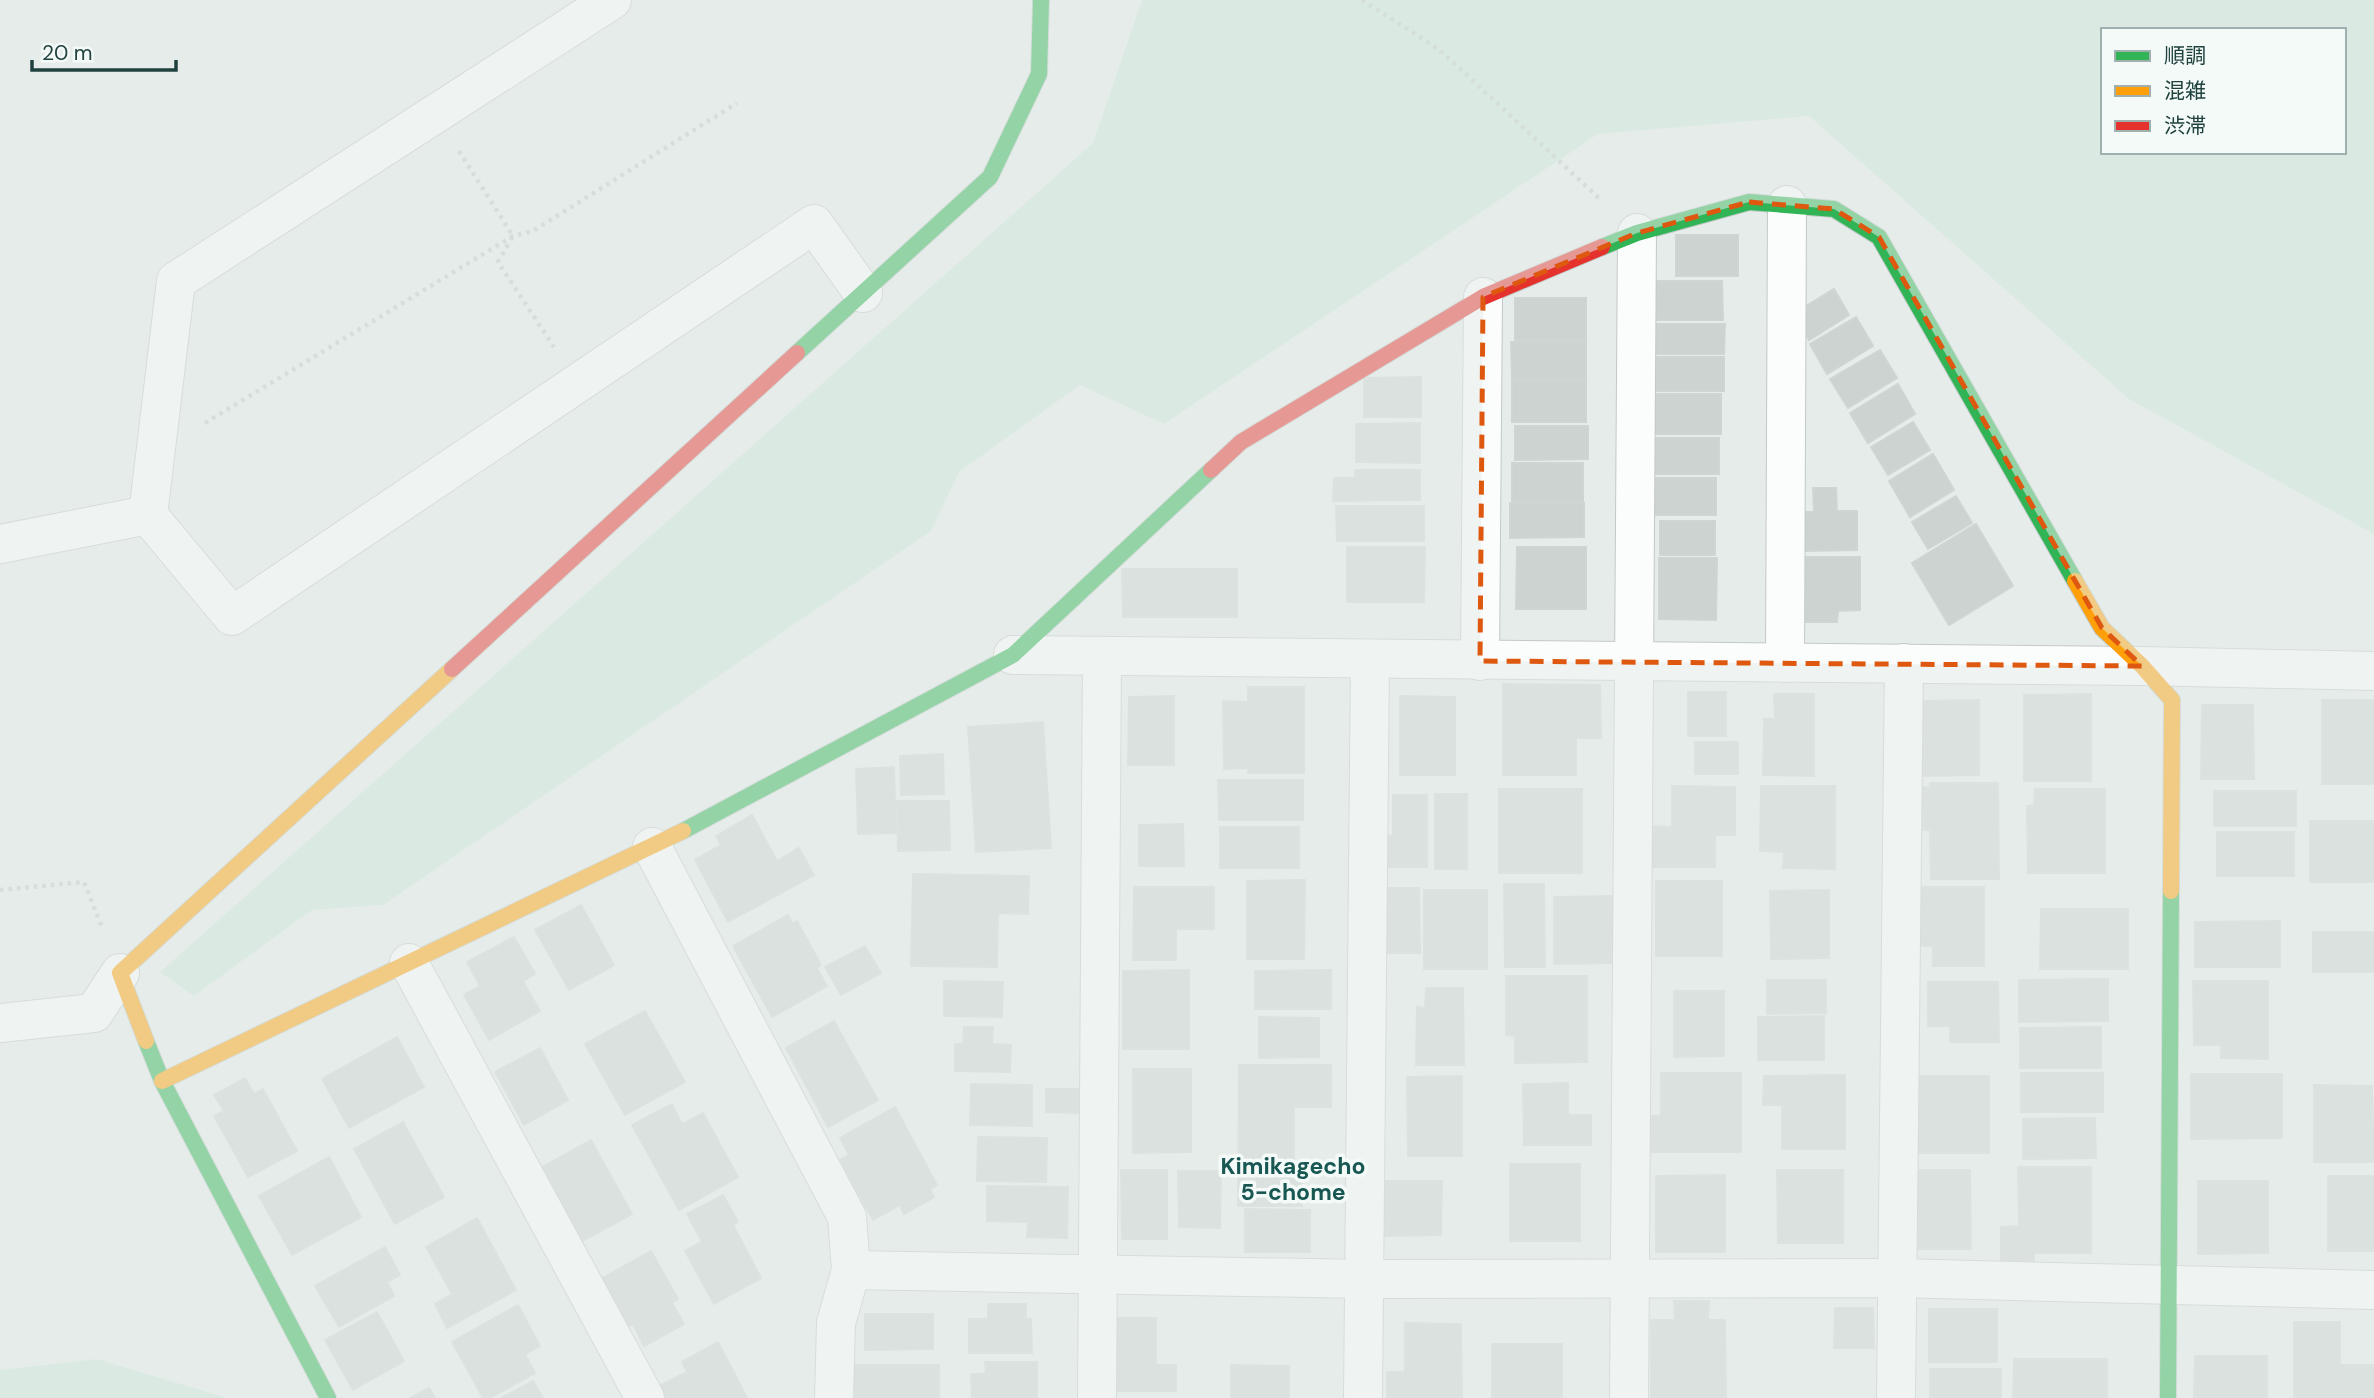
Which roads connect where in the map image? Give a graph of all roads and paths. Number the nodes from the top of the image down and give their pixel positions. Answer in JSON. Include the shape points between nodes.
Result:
{"nodes":[{"id":1,"x":612,"y":0,"type":"edge"},
{"id":2,"x":1041,"y":0,"type":"edge"},
{"id":3,"x":1362,"y":0,"type":"edge"},
{"id":4,"x":737,"y":103,"type":"dead end"},
{"id":5,"x":435,"y":114,"type":"junction"},
{"id":6,"x":1787,"y":205,"type":"junction"},
{"id":7,"x":1637,"y":233,"type":"junction"},
{"id":8,"x":513,"y":236,"type":"junction"},
{"id":9,"x":863,"y":293,"type":"junction"},
{"id":10,"x":1483,"y":297,"type":"junction"},
{"id":11,"x":578,"y":383,"type":"junction"},
{"id":12,"x":157,"y":452,"type":"junction"},
{"id":13,"x":148,"y":515,"type":"junction"},
{"id":14,"x":0,"y":544,"type":"edge"},
{"id":15,"x":1013,"y":655,"type":"junction"},
{"id":16,"x":1101,"y":656,"type":"junction"},
{"id":17,"x":1370,"y":660,"type":"junction"},
{"id":18,"x":1480,"y":661,"type":"junction"},
{"id":19,"x":1633,"y":662,"type":"junction"},
{"id":20,"x":1785,"y":663,"type":"junction"},
{"id":21,"x":1904,"y":663,"type":"junction"},
{"id":22,"x":2142,"y":666,"type":"junction"},
{"id":23,"x":2374,"y":671,"type":"edge"},
{"id":24,"x":652,"y":847,"type":"junction"},
{"id":25,"x":0,"y":890,"type":"edge"},
{"id":26,"x":409,"y":963,"type":"junction"},
{"id":27,"x":120,"y":973,"type":"junction"},
{"id":28,"x":0,"y":1023,"type":"edge"},
{"id":29,"x":162,"y":1081,"type":"junction"},
{"id":30,"x":851,"y":1270,"type":"junction"},
{"id":31,"x":1098,"y":1274,"type":"junction"},
{"id":32,"x":1629,"y":1278,"type":"junction"},
{"id":33,"x":1896,"y":1278,"type":"junction"},
{"id":34,"x":1364,"y":1279,"type":"junction"},
{"id":35,"x":2169,"y":1285,"type":"junction"},
{"id":36,"x":2374,"y":1290,"type":"edge"},
{"id":37,"x":328,"y":1398,"type":"edge"},
{"id":38,"x":645,"y":1398,"type":"edge"},
{"id":39,"x":834,"y":1398,"type":"edge"},
{"id":40,"x":1097,"y":1398,"type":"edge"},
{"id":41,"x":1363,"y":1398,"type":"edge"},
{"id":42,"x":1629,"y":1398,"type":"edge"},
{"id":43,"x":1896,"y":1398,"type":"edge"},
{"id":44,"x":2168,"y":1398,"type":"edge"}],
"edges":[{"from":1,"to":5,"type":"street"},
{"from":2,"to":9,"type":"street","via":[[1039,74],[990,177]]},
{"from":3,"to":7,"type":"path","via":[[1440,50]]},
{"from":4,"to":8,"type":"path","via":[[533,232]]},
{"from":5,"to":8,"type":"path"},
{"from":5,"to":12,"type":"street","via":[[176,281]]},
{"from":6,"to":7,"type":"street","via":[[1749,202]]},
{"from":6,"to":20,"type":"street"},
{"from":6,"to":22,"type":"street","via":[[1834,209],[1879,237],[2102,628]]},
{"from":7,"to":10,"type":"street"},
{"from":7,"to":19,"type":"street"},
{"from":8,"to":11,"type":"path","via":[[498,262]]},
{"from":8,"to":12,"type":"path"},
{"from":9,"to":11,"type":"street","via":[[814,224]]},
{"from":9,"to":27,"type":"street"},
{"from":10,"to":15,"type":"street","via":[[1241,442]]},
{"from":10,"to":18,"type":"street"},
{"from":11,"to":13,"type":"street","via":[[232,616]]},
{"from":12,"to":13,"type":"street"},
{"from":13,"to":14,"type":"street"},
{"from":15,"to":16,"type":"street"},
{"from":15,"to":24,"type":"street"},
{"from":16,"to":17,"type":"street"},
{"from":16,"to":31,"type":"street"},
{"from":17,"to":18,"type":"street"},
{"from":17,"to":34,"type":"street"},
{"from":18,"to":19,"type":"street"},
{"from":19,"to":20,"type":"street"},
{"from":19,"to":32,"type":"street"},
{"from":20,"to":21,"type":"street"},
{"from":21,"to":22,"type":"street"},
{"from":21,"to":33,"type":"street"},
{"from":22,"to":23,"type":"street"},
{"from":22,"to":35,"type":"street","via":[[2172,700]]},
{"from":24,"to":26,"type":"street"},
{"from":24,"to":30,"type":"street","via":[[847,1217]]},
{"from":25,"to":27,"type":"path","via":[[84,882]]},
{"from":26,"to":29,"type":"street"},
{"from":26,"to":38,"type":"street"},
{"from":27,"to":28,"type":"street","via":[[94,1013]]},
{"from":27,"to":29,"type":"street"},
{"from":29,"to":37,"type":"street"},
{"from":30,"to":31,"type":"street"},
{"from":30,"to":39,"type":"street","via":[[836,1323]]},
{"from":31,"to":34,"type":"street"},
{"from":31,"to":40,"type":"street"},
{"from":32,"to":33,"type":"street"},
{"from":32,"to":34,"type":"street"},
{"from":32,"to":42,"type":"street"},
{"from":33,"to":35,"type":"street"},
{"from":33,"to":43,"type":"street"},
{"from":34,"to":41,"type":"street"},
{"from":35,"to":36,"type":"street"},
{"from":35,"to":44,"type":"street"}]}
